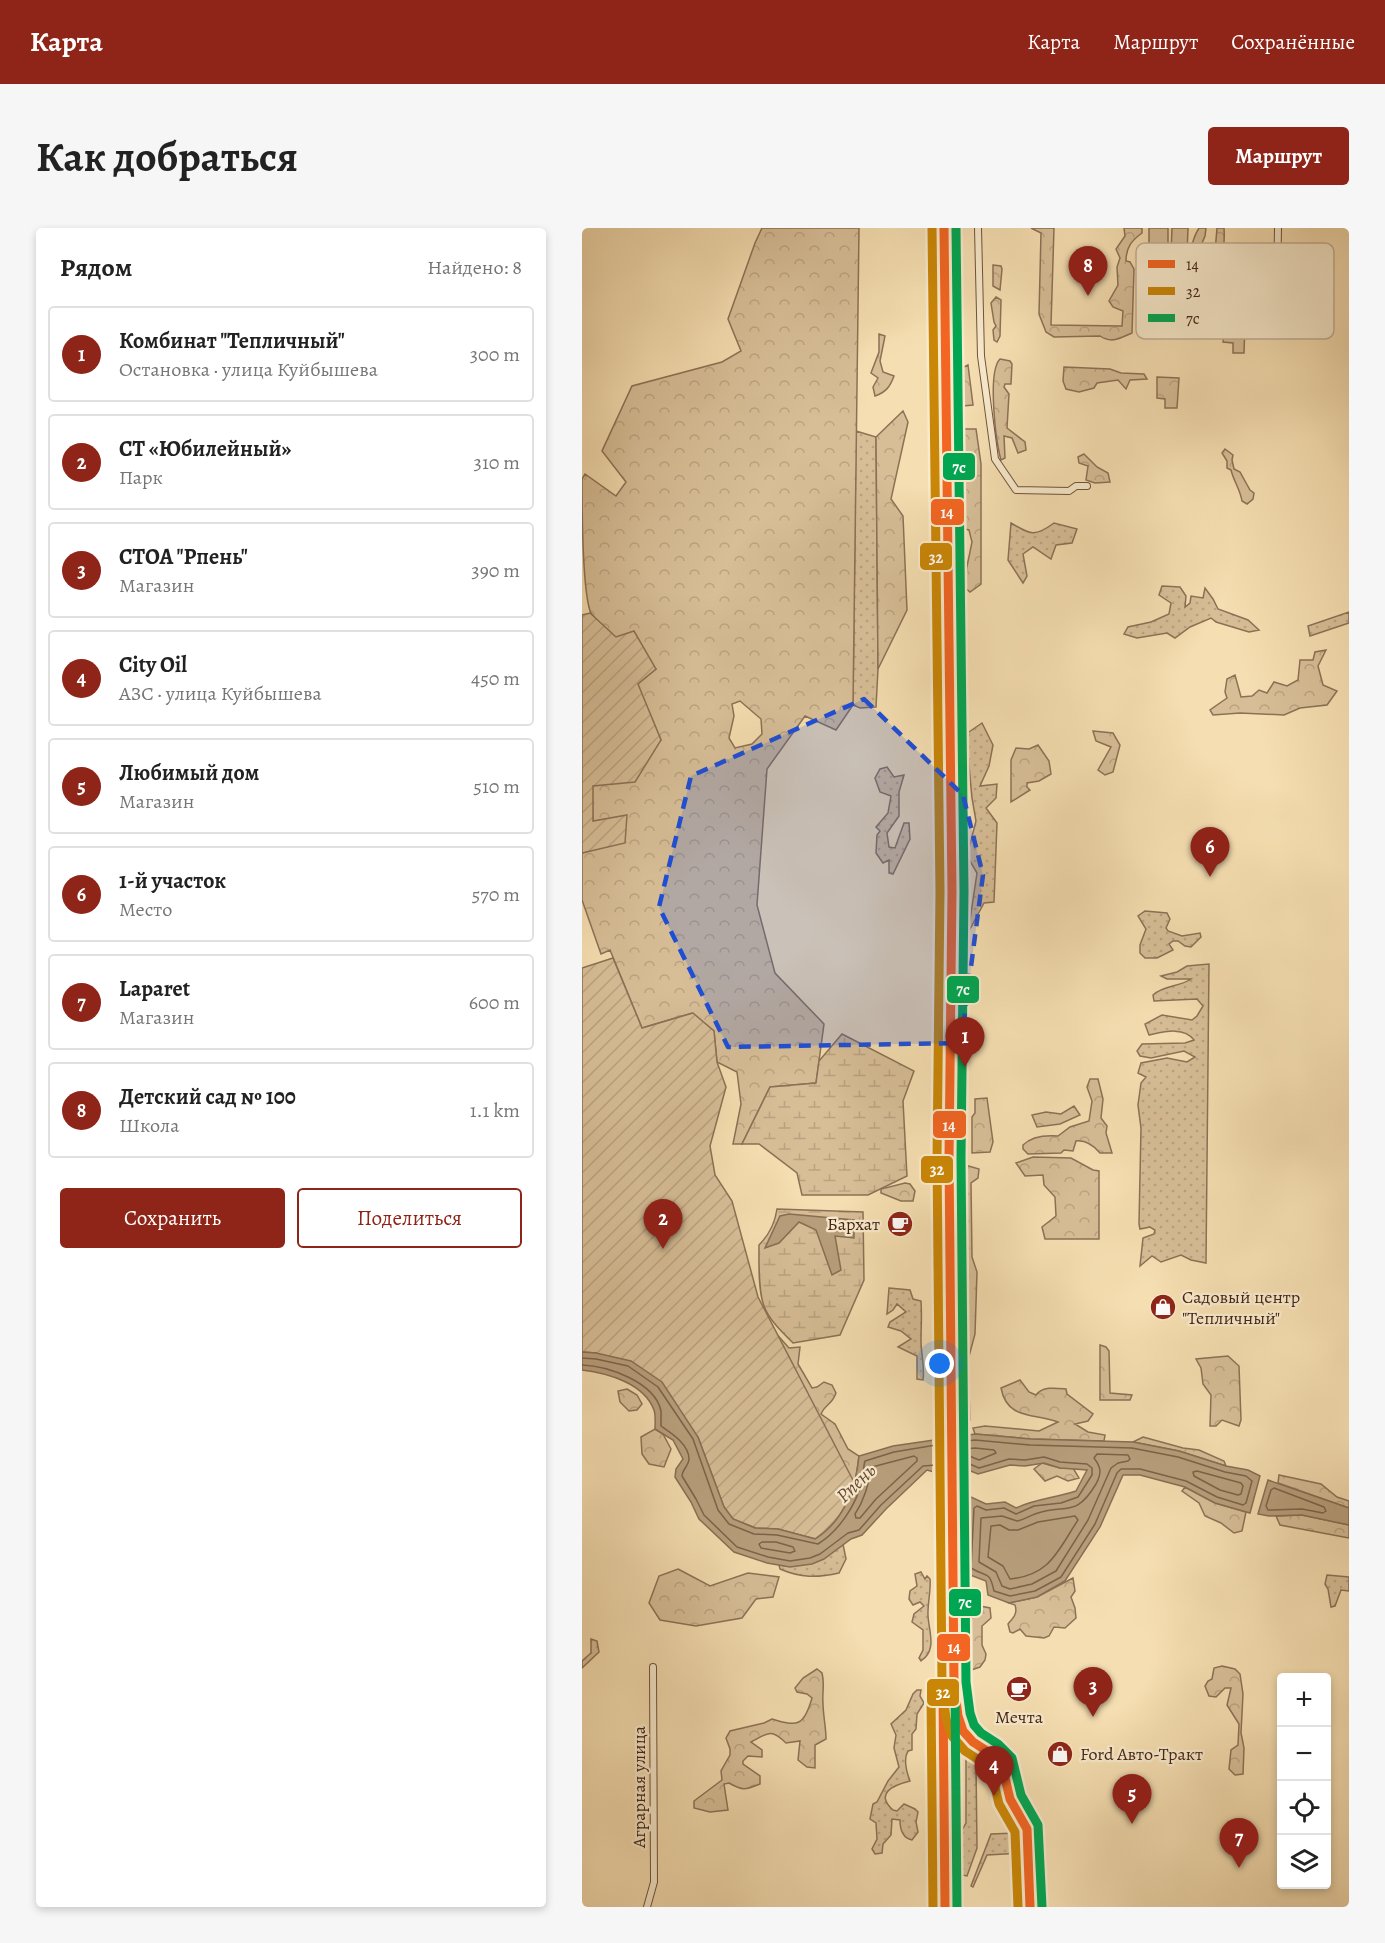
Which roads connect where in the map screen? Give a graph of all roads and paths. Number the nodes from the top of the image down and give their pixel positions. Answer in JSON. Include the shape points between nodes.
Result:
{"nodes":[{"id":1,"x":934,"y":228,"type":"edge"},
{"id":2,"x":944,"y":228,"type":"edge"},
{"id":3,"x":978,"y":228,"type":"edge"},
{"id":4,"x":1278,"y":228,"type":"edge"},
{"id":5,"x":1278,"y":243,"type":"edge"},
{"id":6,"x":1088,"y":486,"type":"dead end"},
{"id":7,"x":946,"y":1428,"type":"junction"},
{"id":8,"x":946,"y":1482,"type":"junction"},
{"id":9,"x":653,"y":1667,"type":"dead end"},
{"id":10,"x":954,"y":1683,"type":"junction"},
{"id":11,"x":647,"y":1907,"type":"edge"},
{"id":12,"x":945,"y":1907,"type":"edge"},
{"id":13,"x":956,"y":1907,"type":"edge"},
{"id":14,"x":1029,"y":1907,"type":"edge"}],
"edges":[{"from":1,"to":7,"type":"highway","via":[[939,1038]]},
{"from":2,"to":7,"type":"highway","via":[[952,891]]},
{"from":3,"to":6,"type":"street","via":[[981,356],[995,459],[1016,490],[1069,491],[1076,486]]},
{"from":4,"to":5,"type":"street"},
{"from":7,"to":8,"type":"highway"},
{"from":8,"to":10,"type":"highway"},
{"from":8,"to":12,"type":"highway"},
{"from":9,"to":11,"type":"street","name":"Аграрная улица","via":[[654,1882]]},
{"from":10,"to":13,"type":"highway"},
{"from":10,"to":14,"type":"street","via":[[963,1731],[1002,1764],[1010,1799],[1027,1829]]}]}
